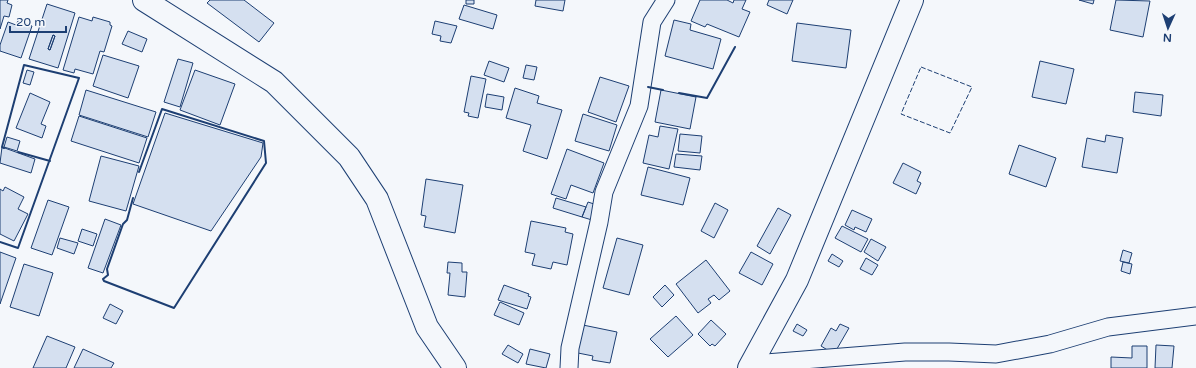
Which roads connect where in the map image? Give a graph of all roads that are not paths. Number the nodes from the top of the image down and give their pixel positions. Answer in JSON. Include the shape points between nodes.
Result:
{"nodes":[{"id":1,"x":144,"y":0,"type":"edge"},
{"id":2,"x":666,"y":0,"type":"edge"},
{"id":3,"x":912,"y":0,"type":"edge"},
{"id":4,"x":1196,"y":316,"type":"edge"},
{"id":5,"x":750,"y":366,"type":"edge"},
{"id":6,"x":455,"y":368,"type":"edge"},
{"id":7,"x":569,"y":368,"type":"edge"}],
"edges":[{"from":1,"to":6,"type":"main road","via":[[274,82],[350,157],[377,199],[427,327]]},
{"from":2,"to":7,"type":"street","via":[[652,22],[638,106],[604,192],[600,222],[570,348]]},
{"from":3,"to":5,"type":"main road","via":[[797,280]]},
{"from":4,"to":5,"type":"street","via":[[1108,327],[1050,344],[996,354],[905,352]]}]}
